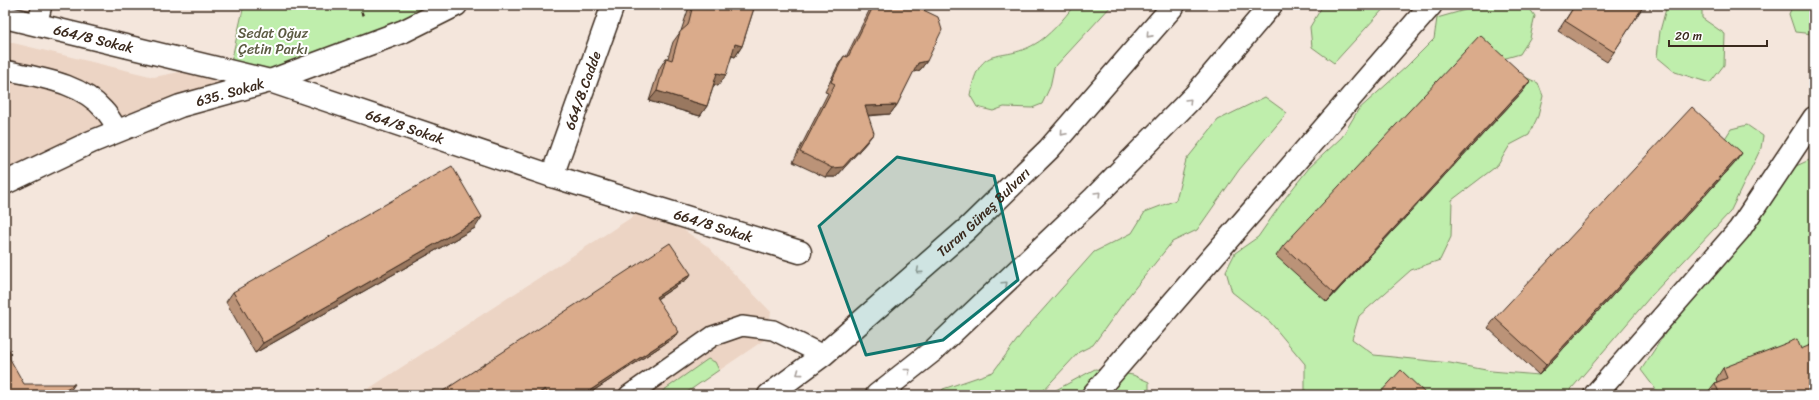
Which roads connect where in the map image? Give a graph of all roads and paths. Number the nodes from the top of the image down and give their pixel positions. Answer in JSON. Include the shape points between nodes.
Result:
{"nodes":[{"id":1,"x":456,"y":5,"type":"edge"},
{"id":2,"x":613,"y":5,"type":"edge"},
{"id":3,"x":1174,"y":5,"type":"edge"},
{"id":4,"x":1271,"y":5,"type":"edge"},
{"id":5,"x":1431,"y":5,"type":"edge"},
{"id":6,"x":39,"y":15,"type":"edge"},
{"id":7,"x":5,"y":17,"type":"edge"},
{"id":8,"x":5,"y":70,"type":"edge"},
{"id":9,"x":270,"y":81,"type":"junction"},
{"id":10,"x":1814,"y":118,"type":"edge"},
{"id":11,"x":118,"y":131,"type":"junction"},
{"id":12,"x":552,"y":176,"type":"junction"},
{"id":13,"x":5,"y":183,"type":"edge"},
{"id":14,"x":800,"y":252,"type":"dead end"},
{"id":15,"x":823,"y":356,"type":"junction"},
{"id":16,"x":629,"y":395,"type":"edge"},
{"id":17,"x":769,"y":395,"type":"edge"},
{"id":18,"x":878,"y":395,"type":"edge"},
{"id":19,"x":1092,"y":395,"type":"edge"},
{"id":20,"x":1595,"y":395,"type":"edge"}],
"edges":[{"from":1,"to":9,"type":"street","name":"635. Sokak","via":[[404,31]]},
{"from":2,"to":12,"type":"street","name":"664/8.Cadde"},
{"from":3,"to":15,"type":"street","name":"Turan Güneş Bulvarı","one_way":true,"via":[[1049,149],[967,229]]},
{"from":18,"to":4,"type":"street","one_way":true,"via":[[934,350],[1094,198],[1194,96]]},
{"from":5,"to":19,"type":"street"},
{"from":6,"to":7,"type":"street","name":"664/8 Sokak"},
{"from":6,"to":9,"type":"street","name":"664/8 Sokak"},
{"from":8,"to":11,"type":"lane","via":[[67,84],[87,95],[105,110]]},
{"from":9,"to":11,"type":"street","name":"635. Sokak","via":[[180,106]]},
{"from":9,"to":12,"type":"street","name":"664/8 Sokak"},
{"from":10,"to":20,"type":"street","via":[[1739,230]]},
{"from":11,"to":13,"type":"street","name":"635. Sokak"},
{"from":12,"to":14,"type":"street","name":"664/8 Sokak"},
{"from":15,"to":16,"type":"lane","via":[[773,330],[742,326],[713,336]]},
{"from":15,"to":17,"type":"street","name":"Turan Güneş Bulvarı","one_way":true}]}
